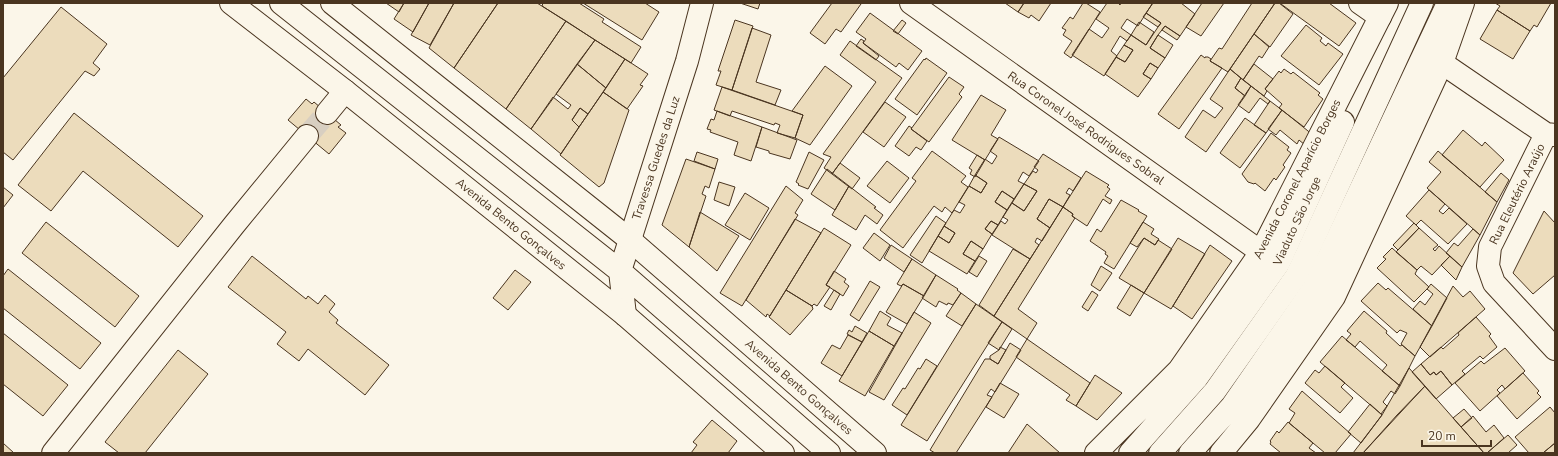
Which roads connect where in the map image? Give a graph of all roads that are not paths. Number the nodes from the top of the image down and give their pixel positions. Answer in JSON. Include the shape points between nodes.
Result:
{"nodes":[{"id":1,"x":231,"y":3,"type":"edge"},
{"id":2,"x":282,"y":3,"type":"edge"},
{"id":3,"x":332,"y":3,"type":"edge"},
{"id":4,"x":702,"y":3,"type":"edge"},
{"id":5,"x":911,"y":3,"type":"edge"},
{"id":6,"x":1360,"y":3,"type":"edge"},
{"id":7,"x":1397,"y":3,"type":"edge"},
{"id":8,"x":1422,"y":3,"type":"edge"},
{"id":9,"x":1448,"y":3,"type":"edge"},
{"id":10,"x":1463,"y":3,"type":"edge"},
{"id":11,"x":1384,"y":10,"type":"edge"},
{"id":12,"x":1442,"y":63,"type":"junction"},
{"id":13,"x":345,"y":91,"type":"junction"},
{"id":14,"x":327,"y":112,"type":"tunnel mouth"},
{"id":15,"x":1550,"y":134,"type":"edge"},
{"id":16,"x":307,"y":136,"type":"tunnel mouth"},
{"id":17,"x":629,"y":239,"type":"junction"},
{"id":18,"x":1261,"y":252,"type":"junction"},
{"id":19,"x":620,"y":271,"type":"junction"},
{"id":20,"x":625,"y":315,"type":"junction"},
{"id":21,"x":1555,"y":349,"type":"edge"},
{"id":22,"x":1105,"y":449,"type":"edge"},
{"id":23,"x":53,"y":453,"type":"edge"},
{"id":24,"x":783,"y":453,"type":"edge"},
{"id":25,"x":829,"y":453,"type":"edge"},
{"id":26,"x":875,"y":453,"type":"edge"},
{"id":27,"x":1130,"y":453,"type":"edge"},
{"id":28,"x":1160,"y":453,"type":"edge"},
{"id":29,"x":1190,"y":453,"type":"edge"},
{"id":30,"x":1222,"y":453,"type":"edge"}],
"edges":[{"from":1,"to":13,"type":"main road","name":"Avenida Bento Gonçalves"},
{"from":2,"to":19,"type":"main road"},
{"from":3,"to":17,"type":"main road","name":"Avenida Bento Gonçalves"},
{"from":4,"to":17,"type":"main road","name":"Travessa Guedes da Luz","via":[[687,61]]},
{"from":5,"to":18,"type":"main road","name":"Rua Coronel José Rodrigues Sobral"},
{"from":6,"to":11,"type":"main road"},
{"from":7,"to":27,"type":"main road","name":"Viaduto São Jorge","via":[[1279,263],[1196,379]]},
{"from":8,"to":28,"type":"main road","name":"Viaduto São Jorge","via":[[1297,275],[1215,391]]},
{"from":9,"to":29,"type":"main road","via":[[1315,286],[1232,406]]},
{"from":10,"to":12,"type":"main road"},
{"from":11,"to":18,"type":"main road","name":"Avenida Coronel Aparício Borges"},
{"from":12,"to":15,"type":"main road"},
{"from":12,"to":30,"type":"main road","via":[[1334,298],[1249,420]]},
{"from":13,"to":14,"type":"main road"},
{"from":13,"to":20,"type":"main road","name":"Avenida Bento Gonçalves"},
{"from":15,"to":21,"type":"main road","name":"Rua Eleutério Araújo","via":[[1490,247],[1488,266],[1494,283]]},
{"from":16,"to":23,"type":"main road"},
{"from":17,"to":19,"type":"main road","name":"Travessa Guedes da Luz"},
{"from":17,"to":26,"type":"main road","name":"Avenida Bento Gonçalves"},
{"from":18,"to":22,"type":"main road","name":"Avenida Coronel Aparício Borges","via":[[1179,370]]},
{"from":19,"to":20,"type":"main road","name":"Travessa Guedes da Luz"},
{"from":19,"to":25,"type":"main road"},
{"from":20,"to":24,"type":"main road","name":"Avenida Bento Gonçalves"}]}
